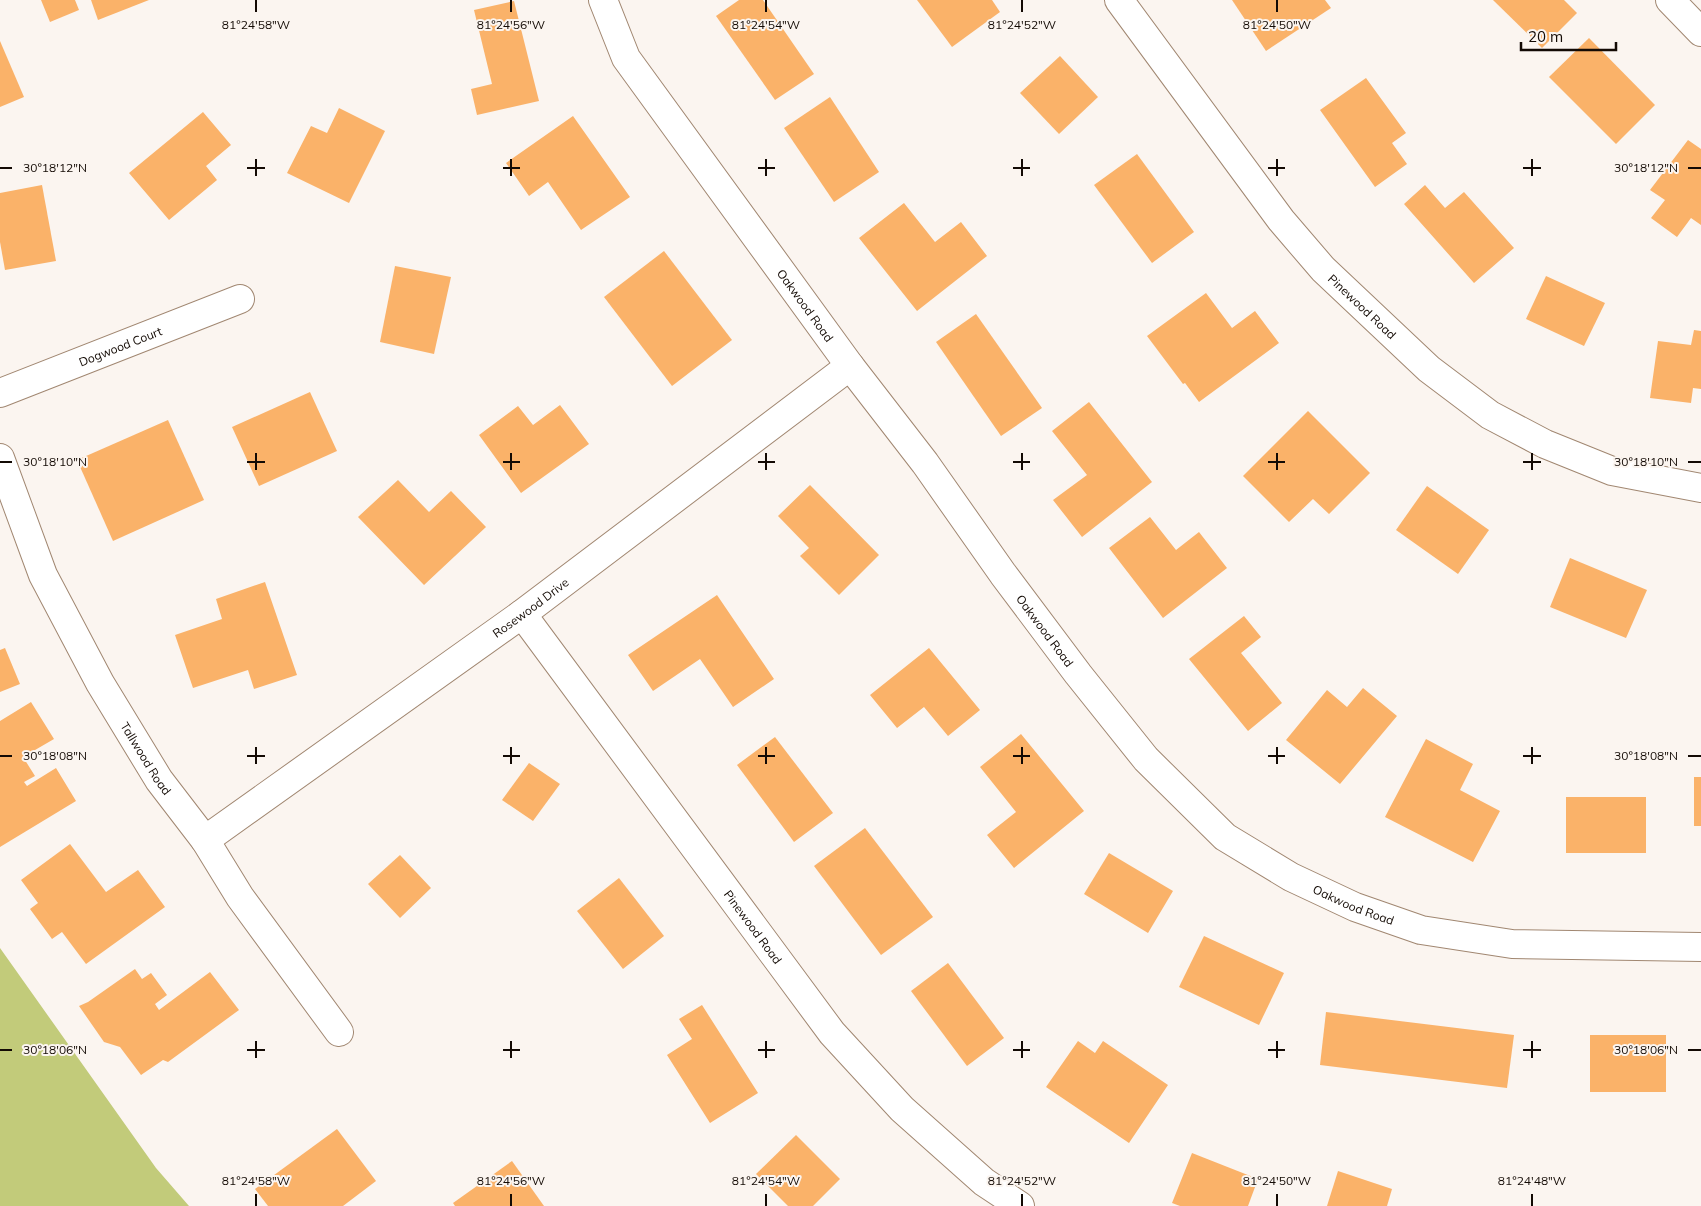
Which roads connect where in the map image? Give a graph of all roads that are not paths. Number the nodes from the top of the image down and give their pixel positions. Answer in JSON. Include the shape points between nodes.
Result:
{"nodes":[{"id":1,"x":604,"y":0,"type":"edge"},
{"id":2,"x":1119,"y":0,"type":"edge"},
{"id":3,"x":1670,"y":0,"type":"edge"},
{"id":4,"x":1701,"y":32,"type":"edge"},
{"id":5,"x":240,"y":299,"type":"dead end"},
{"id":6,"x":850,"y":366,"type":"junction"},
{"id":7,"x":0,"y":393,"type":"edge"},
{"id":8,"x":0,"y":458,"type":"edge"},
{"id":9,"x":1701,"y":488,"type":"edge"},
{"id":10,"x":522,"y":614,"type":"junction"},
{"id":11,"x":205,"y":840,"type":"junction"},
{"id":12,"x":1701,"y":947,"type":"edge"},
{"id":13,"x":339,"y":1032,"type":"dead end"},
{"id":14,"x":1020,"y":1206,"type":"edge"}],
"edges":[{"from":1,"to":6,"type":"street","name":"Oakwood Road","via":[[626,58]]},
{"from":2,"to":9,"type":"street","name":"Pinewood Road","via":[[1275,212],[1322,269],[1429,369],[1490,416],[1545,444],[1612,471]]},
{"from":3,"to":4,"type":"street"},
{"from":5,"to":7,"type":"street","name":"Dogwood Court"},
{"from":6,"to":10,"type":"street","name":"Rosewood Drive"},
{"from":6,"to":12,"type":"street","name":"Oakwood Road","via":[[1103,705],[1146,759],[1225,837],[1291,877],[1331,896],[1421,930],[1512,944]]},
{"from":8,"to":11,"type":"street","name":"Tallwood Road","via":[[43,575],[100,683],[159,780]]},
{"from":10,"to":11,"type":"street","name":"Rosewood Drive"},
{"from":10,"to":14,"type":"street","name":"Pinewood Road","via":[[832,1032],[902,1109],[984,1182]]},
{"from":11,"to":13,"type":"street","name":"Tallwood Road","via":[[240,897]]}]}
